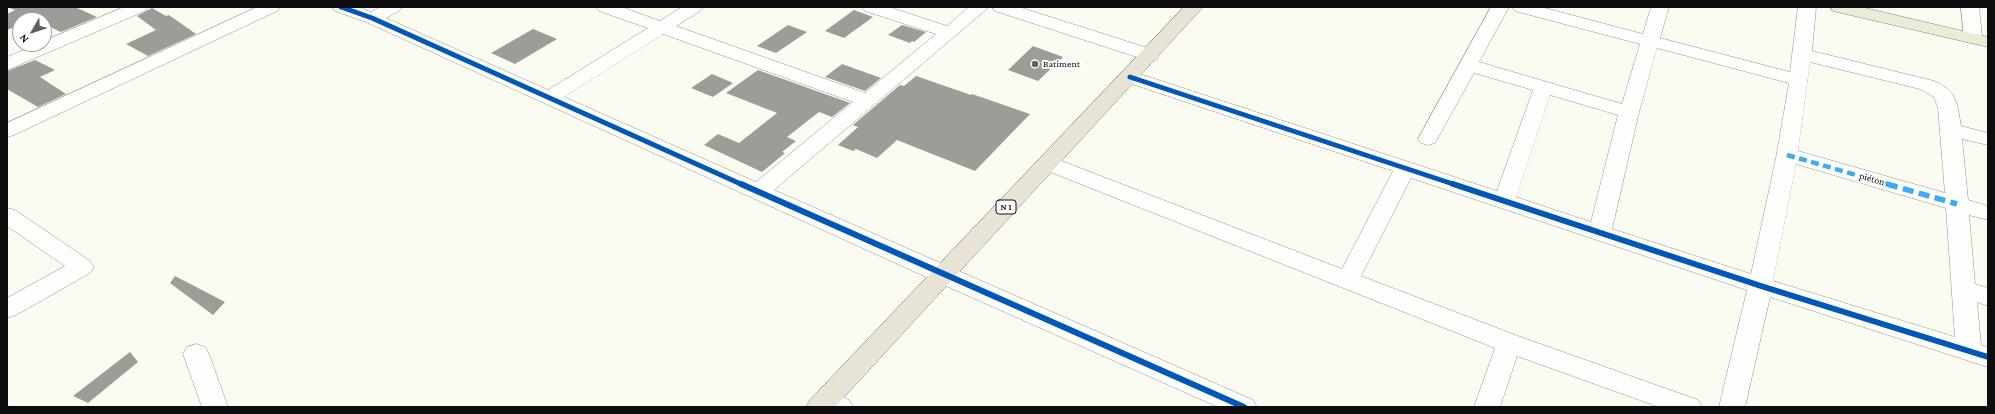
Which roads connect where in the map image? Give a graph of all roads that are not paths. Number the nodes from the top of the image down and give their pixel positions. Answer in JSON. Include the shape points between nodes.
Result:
{"nodes":[{"id":1,"x":139,"y":7,"type":"edge"},
{"id":2,"x":271,"y":7,"type":"edge"},
{"id":3,"x":341,"y":7,"type":"edge"},
{"id":4,"x":393,"y":7,"type":"edge"},
{"id":5,"x":605,"y":7,"type":"edge"},
{"id":6,"x":694,"y":7,"type":"edge"},
{"id":7,"x":871,"y":7,"type":"edge"},
{"id":8,"x":980,"y":7,"type":"edge"},
{"id":9,"x":1001,"y":7,"type":"edge"},
{"id":10,"x":1194,"y":7,"type":"edge"},
{"id":11,"x":1500,"y":7,"type":"edge"},
{"id":12,"x":1521,"y":7,"type":"edge"},
{"id":13,"x":1660,"y":7,"type":"edge"},
{"id":14,"x":1808,"y":7,"type":"edge"},
{"id":15,"x":1839,"y":7,"type":"edge"},
{"id":16,"x":1970,"y":7,"type":"edge"},
{"id":17,"x":1586,"y":15,"type":"edge"},
{"id":18,"x":372,"y":18,"type":"junction"},
{"id":19,"x":661,"y":28,"type":"junction"},
{"id":20,"x":948,"y":32,"type":"junction"},
{"id":21,"x":1981,"y":40,"type":"edge"},
{"id":22,"x":1650,"y":41,"type":"junction"},
{"id":23,"x":1150,"y":55,"type":"junction"},
{"id":24,"x":1803,"y":55,"type":"junction"},
{"id":25,"x":7,"y":64,"type":"edge"},
{"id":26,"x":1468,"y":66,"type":"junction"},
{"id":27,"x":1130,"y":77,"type":"junction"},
{"id":28,"x":1799,"y":80,"type":"junction"},
{"id":29,"x":1543,"y":88,"type":"junction"},
{"id":30,"x":550,"y":97,"type":"junction"},
{"id":31,"x":868,"y":101,"type":"junction"},
{"id":32,"x":1629,"y":112,"type":"junction"},
{"id":33,"x":1951,"y":130,"type":"junction"},
{"id":34,"x":7,"y":131,"type":"edge"},
{"id":35,"x":1428,"y":139,"type":"dead end"},
{"id":36,"x":1988,"y":139,"type":"edge"},
{"id":37,"x":1787,"y":155,"type":"junction"},
{"id":38,"x":1047,"y":163,"type":"junction"},
{"id":39,"x":1405,"y":169,"type":"junction"},
{"id":40,"x":758,"y":192,"type":"junction"},
{"id":41,"x":1504,"y":201,"type":"junction"},
{"id":42,"x":1957,"y":204,"type":"junction"},
{"id":43,"x":1988,"y":213,"type":"edge"},
{"id":44,"x":7,"y":215,"type":"edge"},
{"id":45,"x":1600,"y":232,"type":"junction"},
{"id":46,"x":943,"y":275,"type":"junction"},
{"id":47,"x":1347,"y":281,"type":"junction"},
{"id":48,"x":1761,"y":286,"type":"junction"},
{"id":49,"x":1963,"y":289,"type":"junction"},
{"id":50,"x":1988,"y":297,"type":"edge"},
{"id":51,"x":7,"y":309,"type":"edge"},
{"id":52,"x":1509,"y":343,"type":"junction"},
{"id":53,"x":196,"y":354,"type":"dead end"},
{"id":54,"x":1978,"y":354,"type":"edge"},
{"id":55,"x":828,"y":405,"type":"edge"},
{"id":56,"x":215,"y":407,"type":"edge"},
{"id":57,"x":1244,"y":407,"type":"edge"},
{"id":58,"x":1487,"y":407,"type":"edge"},
{"id":59,"x":1689,"y":407,"type":"edge"},
{"id":60,"x":1732,"y":407,"type":"edge"}],
"edges":[{"from":1,"to":25,"type":"street"},
{"from":2,"to":34,"type":"street"},
{"from":3,"to":18,"type":"street"},
{"from":4,"to":18,"type":"street"},
{"from":5,"to":19,"type":"street"},
{"from":6,"to":19,"type":"street"},
{"from":7,"to":20,"type":"street"},
{"from":8,"to":20,"type":"street"},
{"from":9,"to":23,"type":"street"},
{"from":10,"to":23,"type":"highway","number":"N 1"},
{"from":11,"to":26,"type":"street"},
{"from":12,"to":17,"type":"street"},
{"from":13,"to":22,"type":"street"},
{"from":14,"to":24,"type":"street"},
{"from":15,"to":21,"type":"main road"},
{"from":16,"to":21,"type":"street"},
{"from":17,"to":22,"type":"street"},
{"from":18,"to":30,"type":"street"},
{"from":19,"to":30,"type":"street"},
{"from":19,"to":31,"type":"street"},
{"from":20,"to":31,"type":"street"},
{"from":22,"to":28,"type":"street"},
{"from":22,"to":32,"type":"street"},
{"from":23,"to":27,"type":"highway","number":"N 1"},
{"from":24,"to":28,"type":"street"},
{"from":24,"to":33,"type":"street","via":[[1939,90],[1945,95]]},
{"from":26,"to":29,"type":"street"},
{"from":26,"to":35,"type":"street"},
{"from":27,"to":38,"type":"highway","number":"N 1"},
{"from":27,"to":39,"type":"street"},
{"from":28,"to":37,"type":"street"},
{"from":29,"to":32,"type":"street"},
{"from":29,"to":41,"type":"street"},
{"from":30,"to":40,"type":"street"},
{"from":31,"to":40,"type":"street"},
{"from":32,"to":45,"type":"street"},
{"from":33,"to":36,"type":"street"},
{"from":33,"to":42,"type":"street"},
{"from":37,"to":42,"type":"street","name":"piéton"},
{"from":37,"to":48,"type":"street"},
{"from":38,"to":46,"type":"highway","number":"N 1"},
{"from":38,"to":47,"type":"street"},
{"from":39,"to":41,"type":"street"},
{"from":39,"to":47,"type":"street"},
{"from":40,"to":46,"type":"street"},
{"from":41,"to":45,"type":"street"},
{"from":42,"to":43,"type":"street","name":"piéton"},
{"from":42,"to":49,"type":"street"},
{"from":44,"to":51,"type":"street","via":[[82,267]]},
{"from":45,"to":48,"type":"street"},
{"from":46,"to":55,"type":"highway","number":"N 1"},
{"from":46,"to":57,"type":"street"},
{"from":47,"to":52,"type":"street"},
{"from":48,"to":54,"type":"street"},
{"from":48,"to":60,"type":"street"},
{"from":49,"to":50,"type":"street"},
{"from":49,"to":54,"type":"street"},
{"from":52,"to":58,"type":"street"},
{"from":52,"to":59,"type":"street"},
{"from":53,"to":56,"type":"street"}]}
